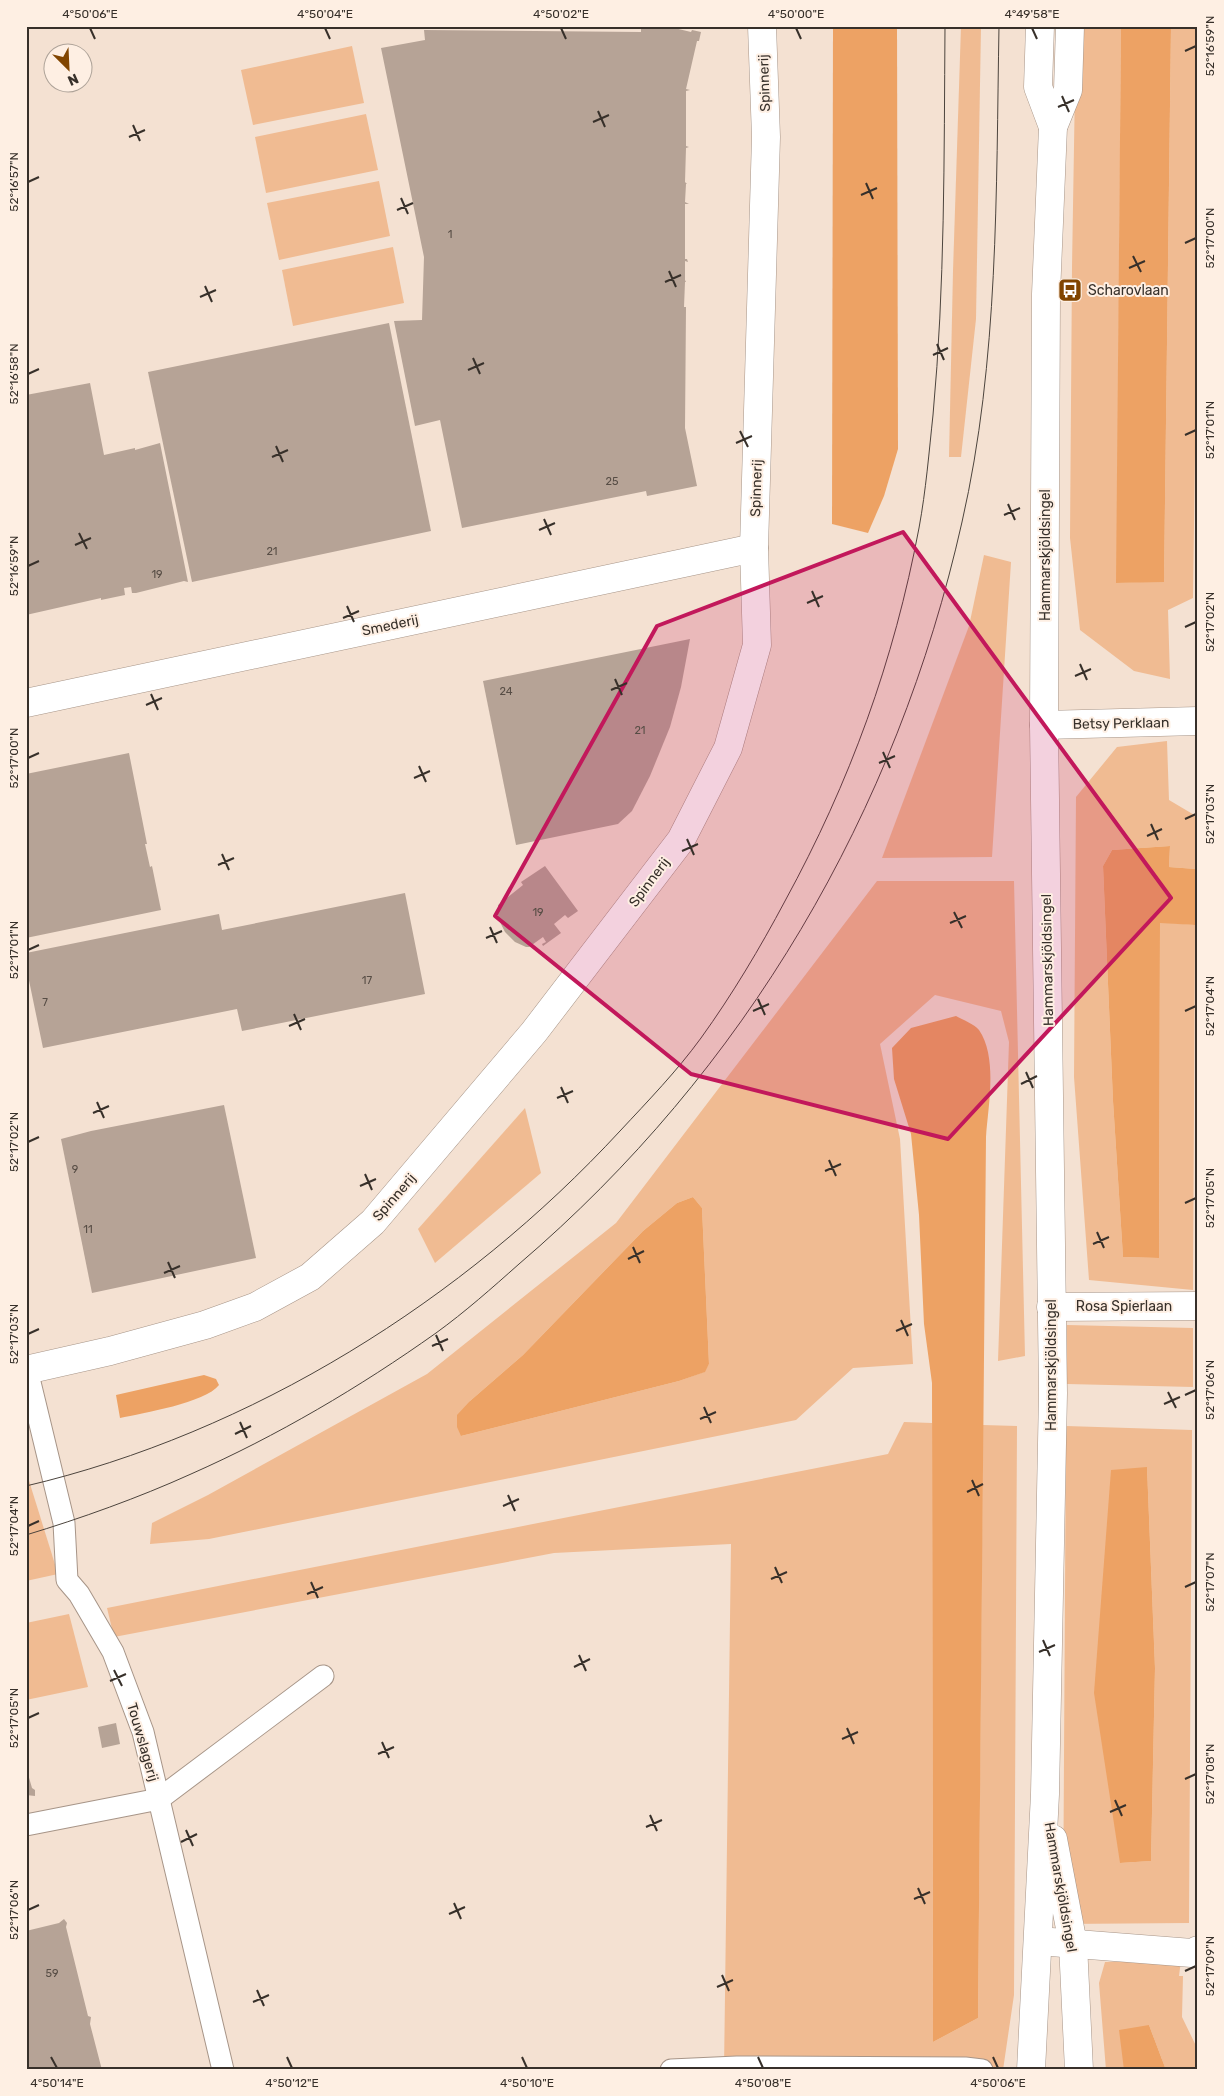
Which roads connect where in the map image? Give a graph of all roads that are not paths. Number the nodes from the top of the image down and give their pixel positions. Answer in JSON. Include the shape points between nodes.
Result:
{"nodes":[{"id":1,"x":762,"y":26,"type":"edge"},
{"id":2,"x":1040,"y":26,"type":"edge"},
{"id":3,"x":1070,"y":26,"type":"edge"},
{"id":4,"x":1053,"y":127,"type":"junction"},
{"id":5,"x":754,"y":548,"type":"junction"},
{"id":6,"x":26,"y":703,"type":"edge"},
{"id":7,"x":1198,"y":721,"type":"edge"},
{"id":8,"x":1044,"y":725,"type":"junction"},
{"id":9,"x":1198,"y":1306,"type":"edge"},
{"id":10,"x":1051,"y":1307,"type":"junction"},
{"id":11,"x":26,"y":1369,"type":"edge"},
{"id":12,"x":322,"y":1676,"type":"dead end"},
{"id":13,"x":1045,"y":1794,"type":"junction"},
{"id":14,"x":159,"y":1799,"type":"junction"},
{"id":15,"x":26,"y":1825,"type":"edge"},
{"id":16,"x":1038,"y":1941,"type":"junction"},
{"id":17,"x":1073,"y":1944,"type":"junction"},
{"id":18,"x":1198,"y":1950,"type":"edge"},
{"id":19,"x":973,"y":2069,"type":"edge"},
{"id":20,"x":223,"y":2070,"type":"edge"},
{"id":21,"x":671,"y":2070,"type":"edge"},
{"id":22,"x":1031,"y":2070,"type":"edge"},
{"id":23,"x":1079,"y":2070,"type":"edge"}],
"edges":[{"from":1,"to":5,"type":"street","name":"Spinnerij","via":[[766,137]]},
{"from":2,"to":4,"type":"street","name":"Hammarskjöldsingel","via":[[1038,87]]},
{"from":3,"to":4,"type":"street","name":"Hammarskjöldsingel","via":[[1068,90]]},
{"from":4,"to":8,"type":"street","name":"Hammarskjöldsingel","via":[[1046,294]]},
{"from":5,"to":6,"type":"street","name":"Smederij"},
{"from":5,"to":11,"type":"street","name":"Spinnerij","via":[[757,645],[728,748],[681,840],[534,1032],[373,1222],[310,1277],[255,1307],[205,1325],[110,1351]]},
{"from":7,"to":8,"type":"street","name":"Betsy Perklaan"},
{"from":8,"to":10,"type":"street","name":"Hammarskjöldsingel"},
{"from":9,"to":10,"type":"street","name":"Rosa Spierlaan"},
{"from":10,"to":13,"type":"street","name":"Hammarskjöldsingel","via":[[1053,1402]]},
{"from":11,"to":14,"type":"lane","name":"Touwslagerij","via":[[64,1523],[67,1580],[79,1594],[113,1652],[143,1732]]},
{"from":12,"to":14,"type":"lane"},
{"from":13,"to":16,"type":"street","name":"Hammarskjöldsingel"},
{"from":13,"to":17,"type":"street","name":"Hammarskjöldsingel"},
{"from":14,"to":15,"type":"lane"},
{"from":14,"to":20,"type":"lane","name":"Touwslagerij"},
{"from":16,"to":17,"type":"street"},
{"from":16,"to":22,"type":"street","name":"Hammarskjöldsingel"},
{"from":17,"to":18,"type":"street","via":[[1192,1953]]},
{"from":17,"to":23,"type":"street","name":"Hammarskjöldsingel"},
{"from":19,"to":21,"type":"lane","via":[[737,2067]]}]}
